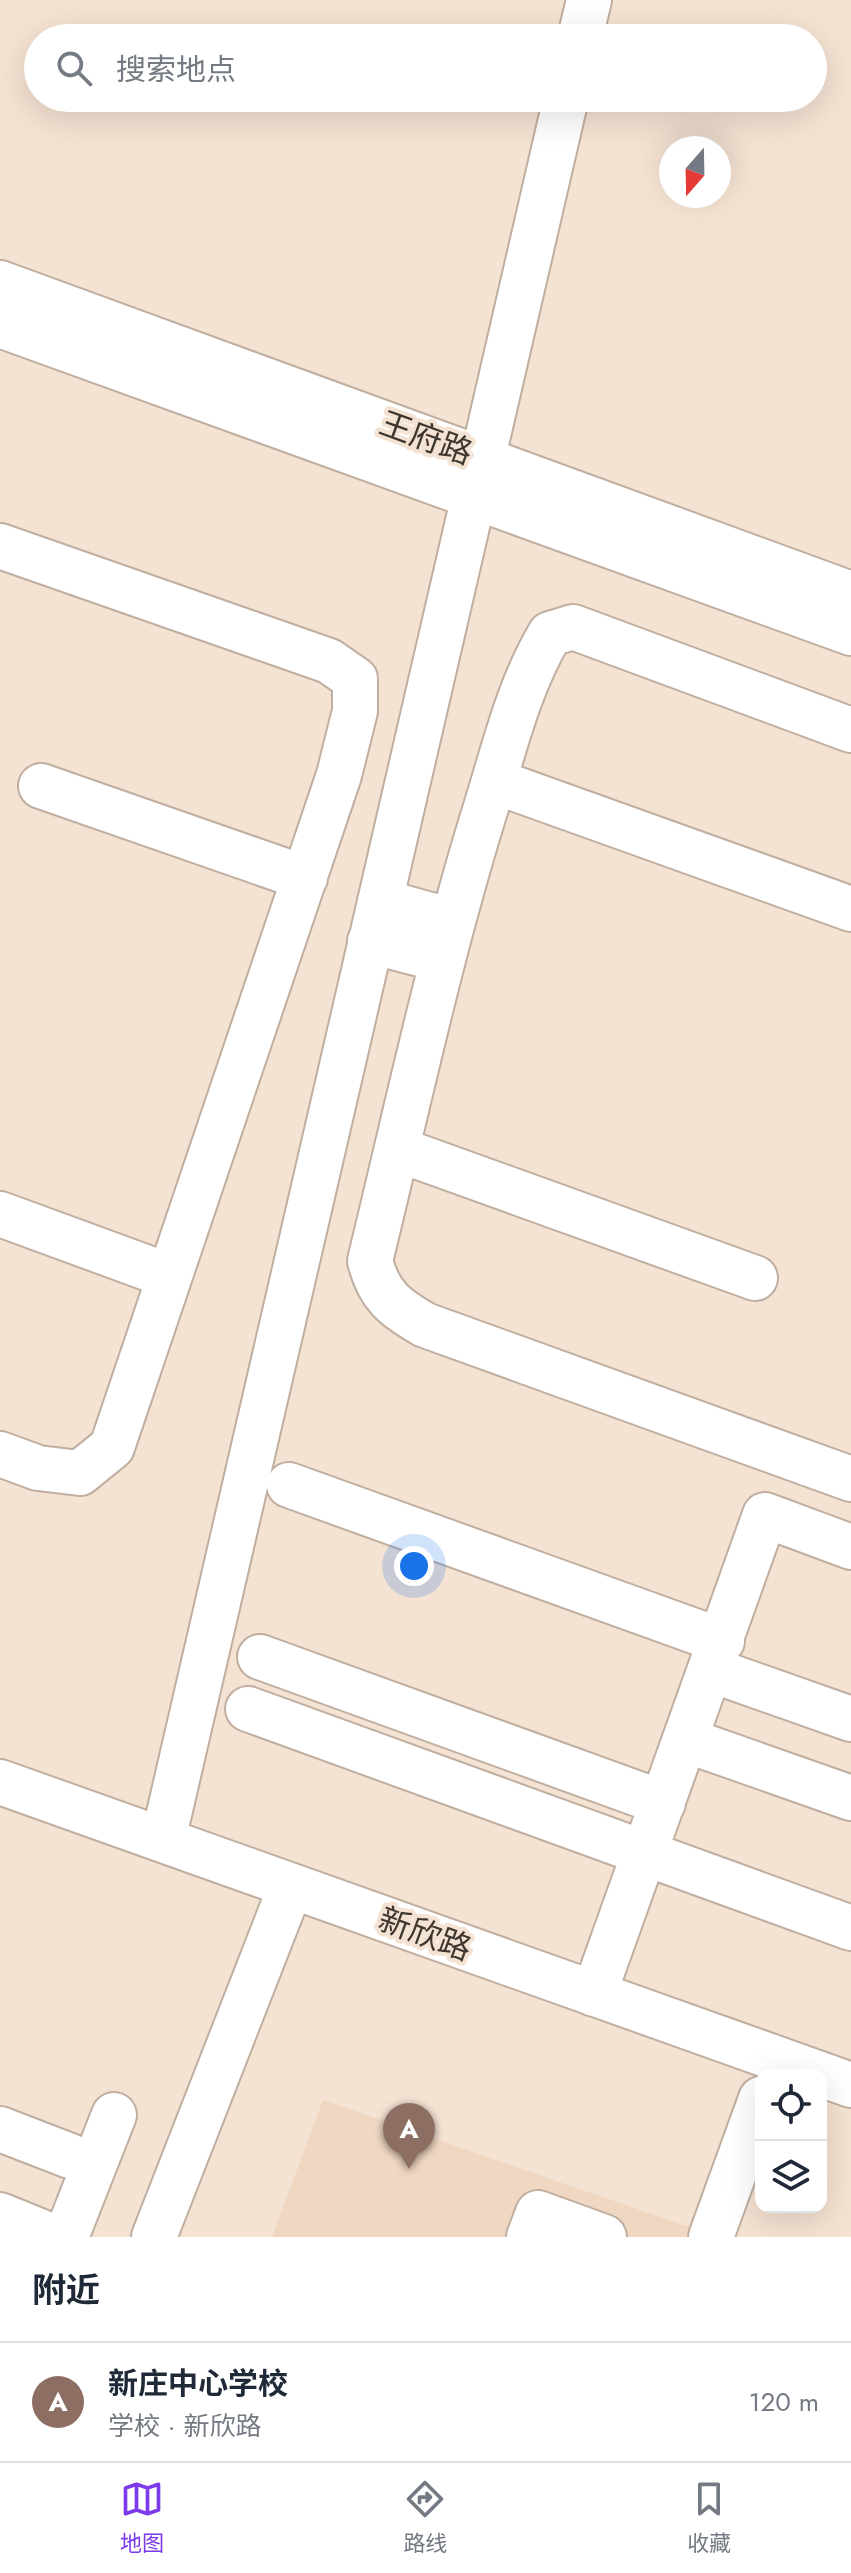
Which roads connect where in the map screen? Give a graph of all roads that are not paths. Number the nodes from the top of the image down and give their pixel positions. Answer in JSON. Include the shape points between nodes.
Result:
{"nodes":[{"id":1,"x":589,"y":0,"type":"edge"},
{"id":2,"x":583,"y":24,"type":"edge"},
{"id":3,"x":563,"y":112,"type":"edge"},
{"id":4,"x":0,"y":283,"type":"edge"},
{"id":5,"x":0,"y":325,"type":"edge"},
{"id":6,"x":478,"y":478,"type":"junction"},
{"id":7,"x":0,"y":546,"type":"edge"},
{"id":8,"x":851,"y":594,"type":"edge"},
{"id":9,"x":851,"y":633,"type":"edge"},
{"id":10,"x":851,"y":730,"type":"edge"},
{"id":11,"x":494,"y":781,"type":"junction"},
{"id":12,"x":41,"y":786,"type":"dead end"},
{"id":13,"x":305,"y":878,"type":"junction"},
{"id":14,"x":851,"y":909,"type":"edge"},
{"id":15,"x":375,"y":921,"type":"junction"},
{"id":16,"x":448,"y":940,"type":"junction"},
{"id":17,"x":397,"y":1149,"type":"junction"},
{"id":18,"x":0,"y":1214,"type":"edge"},
{"id":19,"x":169,"y":1276,"type":"junction"},
{"id":20,"x":755,"y":1278,"type":"dead end"},
{"id":21,"x":0,"y":1454,"type":"edge"},
{"id":22,"x":851,"y":1479,"type":"edge"},
{"id":23,"x":289,"y":1485,"type":"dead end"},
{"id":24,"x":851,"y":1547,"type":"edge"},
{"id":25,"x":717,"y":1656,"type":"junction"},
{"id":26,"x":260,"y":1657,"type":"dead end"},
{"id":27,"x":248,"y":1709,"type":"dead end"},
{"id":28,"x":851,"y":1719,"type":"edge"},
{"id":29,"x":686,"y":1740,"type":"junction"},
{"id":30,"x":0,"y":1782,"type":"edge"},
{"id":31,"x":851,"y":1798,"type":"edge"},
{"id":32,"x":663,"y":1803,"type":"junction"},
{"id":33,"x":163,"y":1840,"type":"junction"},
{"id":34,"x":645,"y":1853,"type":"junction"},
{"id":35,"x":291,"y":1886,"type":"junction"},
{"id":36,"x":851,"y":1928,"type":"edge"},
{"id":37,"x":594,"y":1994,"type":"junction"},
{"id":38,"x":773,"y":2067,"type":"edge"},
{"id":39,"x":851,"y":2085,"type":"edge"},
{"id":40,"x":114,"y":2115,"type":"dead end"},
{"id":41,"x":755,"y":2116,"type":"edge"},
{"id":42,"x":0,"y":2129,"type":"edge"},
{"id":43,"x":70,"y":2156,"type":"dead end"},
{"id":44,"x":0,"y":2215,"type":"edge"},
{"id":45,"x":54,"y":2237,"type":"edge"},
{"id":46,"x":66,"y":2237,"type":"edge"},
{"id":47,"x":154,"y":2237,"type":"edge"},
{"id":48,"x":529,"y":2237,"type":"edge"},
{"id":49,"x":604,"y":2237,"type":"edge"},
{"id":50,"x":711,"y":2237,"type":"edge"}],
"edges":[{"from":1,"to":2,"type":"street"},
{"from":3,"to":6,"type":"street"},
{"from":4,"to":6,"type":"street","name":"王府路"},
{"from":5,"to":6,"type":"street","name":"王府路"},
{"from":6,"to":8,"type":"street","name":"王府路"},
{"from":6,"to":9,"type":"street","name":"王府路"},
{"from":6,"to":15,"type":"street"},
{"from":7,"to":13,"type":"street","via":[[329,661],[355,679],[355,711],[339,775]]},
{"from":10,"to":11,"type":"street","via":[[573,627],[550,634],[536,657]]},
{"from":11,"to":14,"type":"street"},
{"from":11,"to":16,"type":"street"},
{"from":12,"to":13,"type":"street"},
{"from":13,"to":19,"type":"street"},
{"from":15,"to":16,"type":"street"},
{"from":15,"to":33,"type":"street"},
{"from":16,"to":17,"type":"street"},
{"from":17,"to":20,"type":"street"},
{"from":17,"to":22,"type":"street","via":[[370,1261],[376,1285],[391,1305],[425,1325]]},
{"from":18,"to":19,"type":"street"},
{"from":19,"to":21,"type":"street","via":[[112,1447],[80,1473],[38,1468]]},
{"from":23,"to":25,"type":"street"},
{"from":24,"to":25,"type":"street","via":[[765,1515]]},
{"from":25,"to":28,"type":"street"},
{"from":25,"to":29,"type":"street"},
{"from":26,"to":32,"type":"street"},
{"from":27,"to":34,"type":"street"},
{"from":29,"to":31,"type":"street"},
{"from":29,"to":32,"type":"street"},
{"from":30,"to":33,"type":"street","name":"新欣路"},
{"from":32,"to":34,"type":"street"},
{"from":33,"to":35,"type":"street","name":"新欣路"},
{"from":34,"to":36,"type":"street"},
{"from":34,"to":37,"type":"street"},
{"from":35,"to":37,"type":"street","name":"新欣路"},
{"from":35,"to":47,"type":"street"},
{"from":37,"to":38,"type":"street","name":"新欣路"},
{"from":38,"to":39,"type":"street","name":"新欣路"},
{"from":40,"to":46,"type":"street"},
{"from":41,"to":50,"type":"street"},
{"from":42,"to":43,"type":"street"},
{"from":44,"to":45,"type":"street"},
{"from":48,"to":49,"type":"street","via":[[538,2213]]}]}
